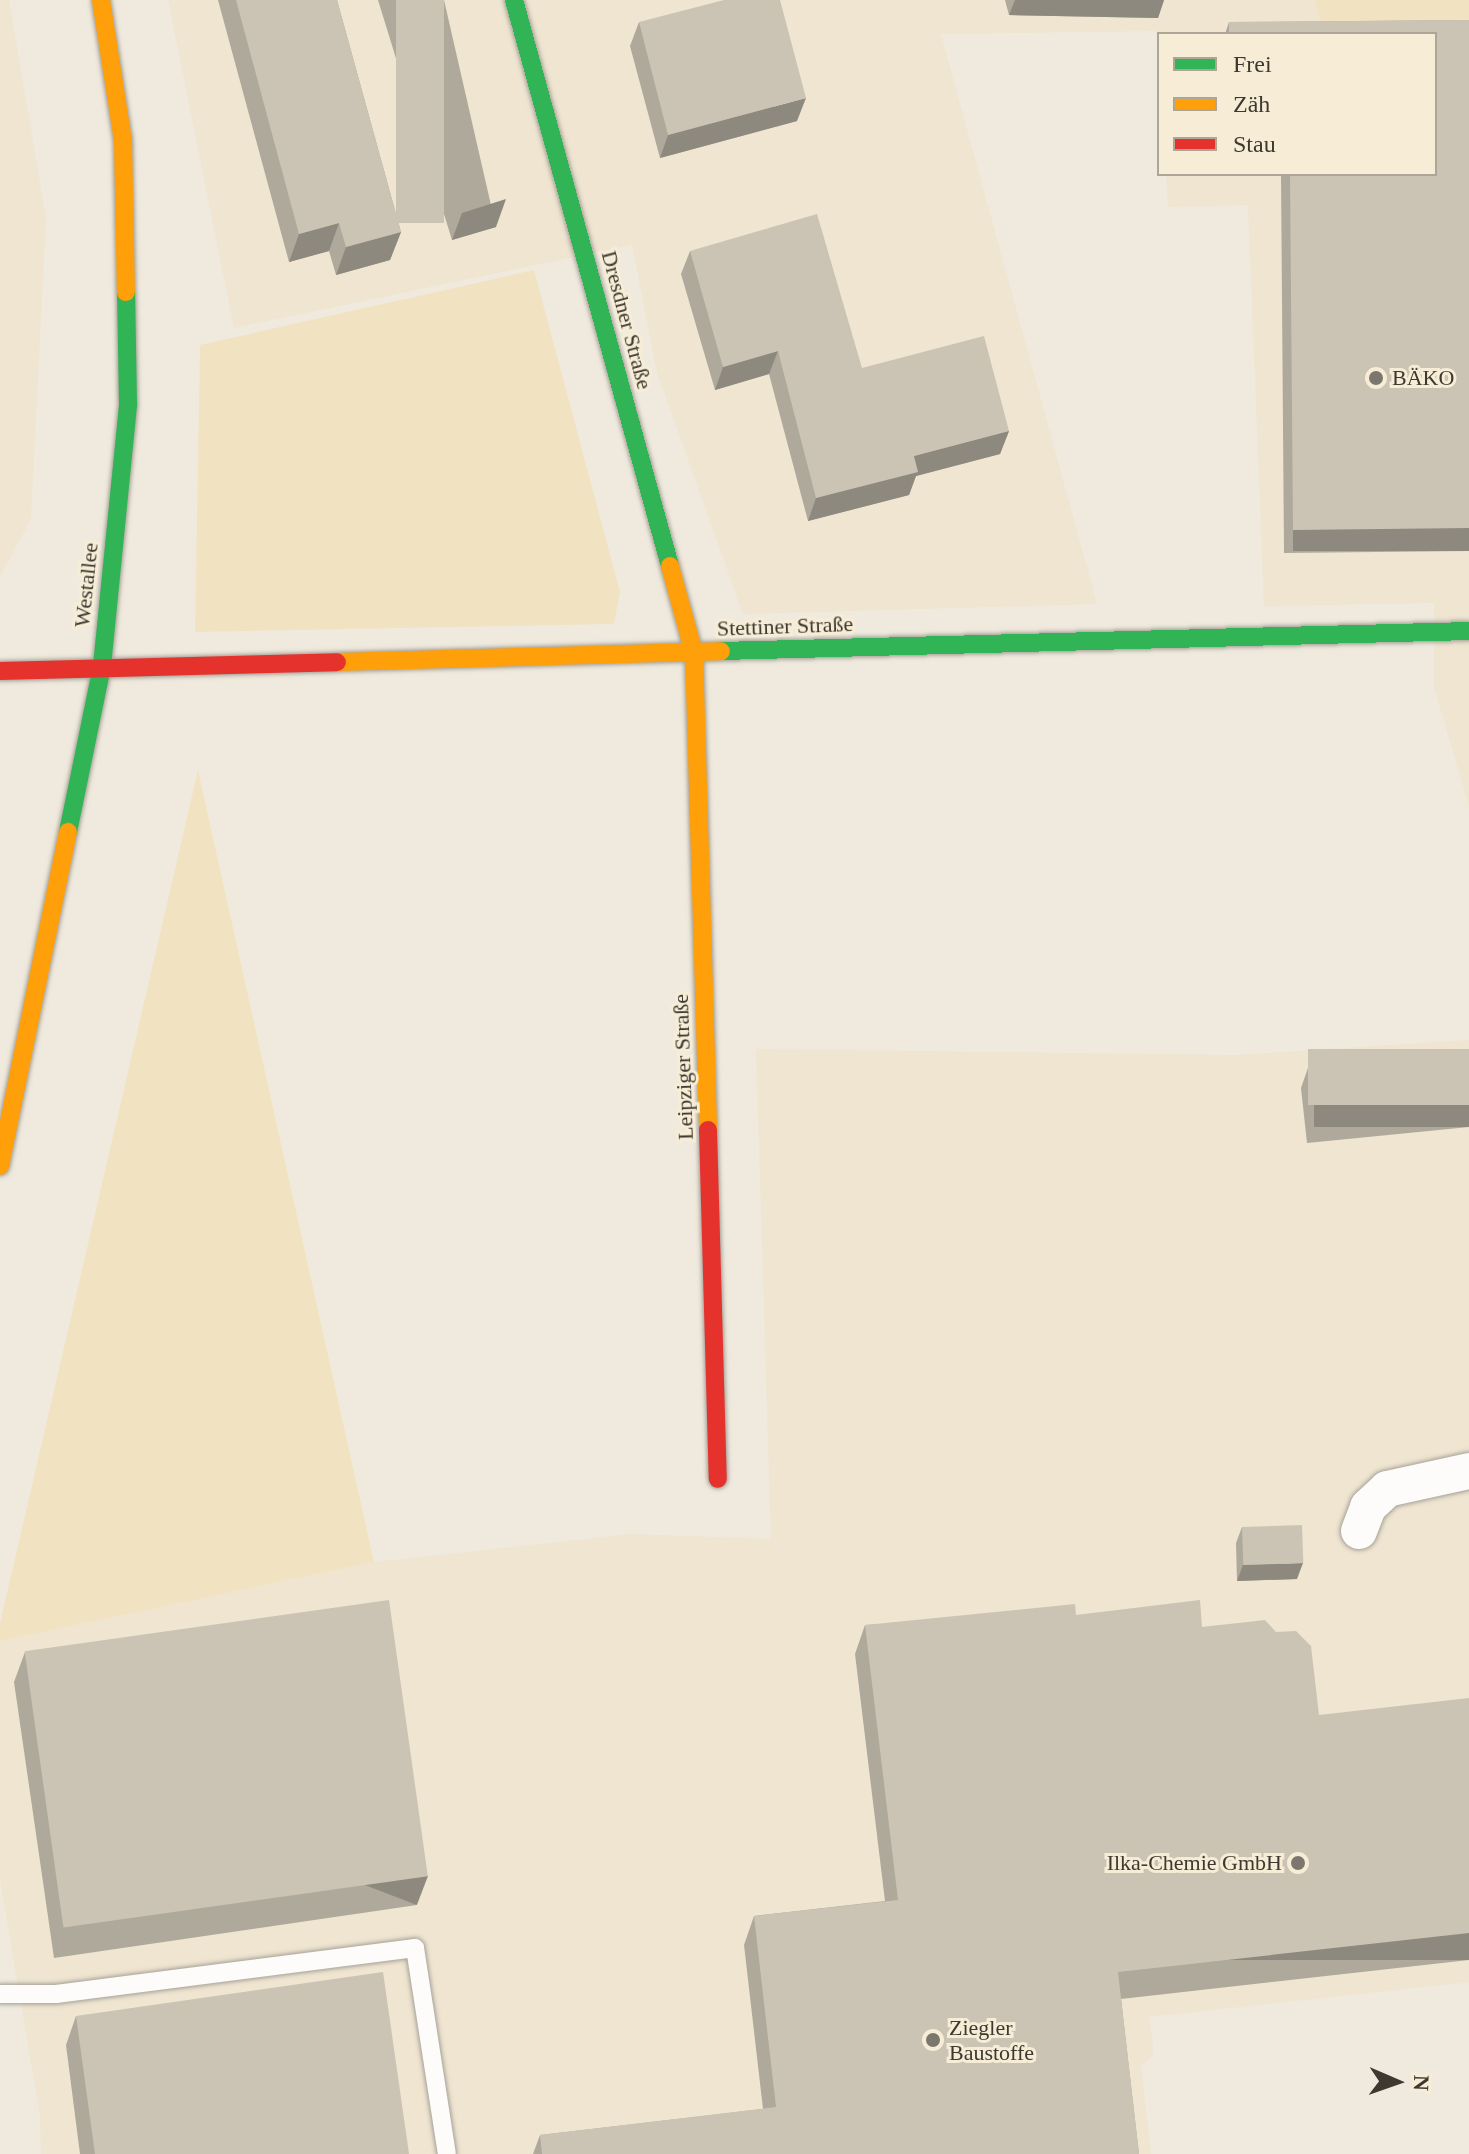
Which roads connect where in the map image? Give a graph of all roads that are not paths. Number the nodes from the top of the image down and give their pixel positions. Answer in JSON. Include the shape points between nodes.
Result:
{"nodes":[{"id":1,"x":101,"y":0,"type":"edge"},
{"id":2,"x":514,"y":0,"type":"edge"},
{"id":3,"x":1469,"y":631,"type":"edge"},
{"id":4,"x":694,"y":653,"type":"junction"},
{"id":5,"x":102,"y":666,"type":"junction"},
{"id":6,"x":0,"y":671,"type":"edge"},
{"id":7,"x":0,"y":1166,"type":"edge"},
{"id":8,"x":1469,"y":1471,"type":"edge"},
{"id":9,"x":718,"y":1479,"type":"dead end"},
{"id":10,"x":1359,"y":1531,"type":"dead end"},
{"id":11,"x":0,"y":1994,"type":"edge"},
{"id":12,"x":447,"y":2154,"type":"edge"}],
"edges":[{"from":1,"to":5,"type":"street","name":"Westallee","via":[[123,140],[128,404]]},
{"from":2,"to":4,"type":"street","name":"Dresdner Straße"},
{"from":3,"to":4,"type":"street","name":"Stettiner Straße"},
{"from":4,"to":5,"type":"street","name":"Stettiner Straße"},
{"from":4,"to":9,"type":"street","name":"Leipziger Straße"},
{"from":5,"to":6,"type":"street","name":"Stettiner Straße"},
{"from":5,"to":7,"type":"street","name":"Westallee"},
{"from":8,"to":10,"type":"street","via":[[1387,1489],[1368,1507]]},
{"from":11,"to":12,"type":"lane","via":[[56,1994],[415,1948]]}]}
